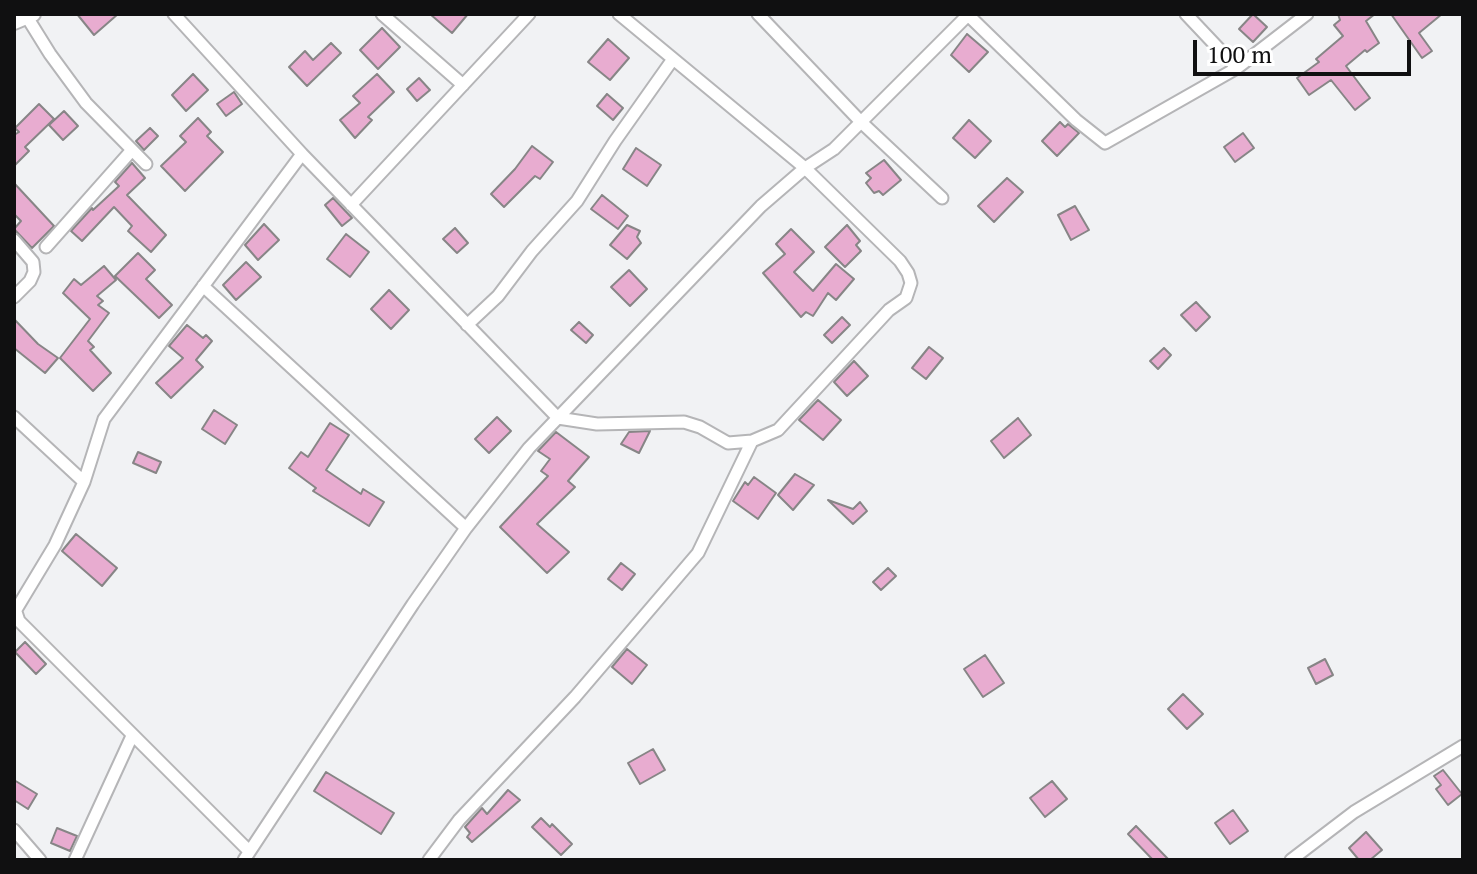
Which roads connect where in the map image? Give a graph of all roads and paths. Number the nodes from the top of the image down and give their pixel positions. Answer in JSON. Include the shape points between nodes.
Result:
{"nodes":[{"id":1,"x":174,"y":14,"type":"edge"},
{"id":2,"x":382,"y":14,"type":"edge"},
{"id":3,"x":529,"y":14,"type":"edge"},
{"id":4,"x":619,"y":14,"type":"edge"},
{"id":5,"x":758,"y":14,"type":"edge"},
{"id":6,"x":968,"y":14,"type":"edge"},
{"id":7,"x":1186,"y":14,"type":"edge"},
{"id":8,"x":1307,"y":14,"type":"edge"},
{"id":9,"x":25,"y":18,"type":"edge"},
{"id":10,"x":673,"y":59,"type":"junction"},
{"id":11,"x":1237,"y":68,"type":"junction"},
{"id":12,"x":463,"y":85,"type":"junction"},
{"id":13,"x":861,"y":122,"type":"junction"},
{"id":14,"x":132,"y":150,"type":"junction"},
{"id":15,"x":302,"y":154,"type":"junction"},
{"id":16,"x":146,"y":164,"type":"dead end"},
{"id":17,"x":805,"y":168,"type":"junction"},
{"id":18,"x":942,"y":198,"type":"dead end"},
{"id":19,"x":351,"y":205,"type":"junction"},
{"id":20,"x":14,"y":240,"type":"edge"},
{"id":21,"x":46,"y":247,"type":"dead end"},
{"id":22,"x":203,"y":286,"type":"junction"},
{"id":23,"x":14,"y":297,"type":"edge"},
{"id":24,"x":467,"y":325,"type":"junction"},
{"id":25,"x":14,"y":417,"type":"edge"},
{"id":26,"x":558,"y":418,"type":"junction"},
{"id":27,"x":752,"y":441,"type":"junction"},
{"id":28,"x":84,"y":482,"type":"junction"},
{"id":29,"x":466,"y":528,"type":"junction"},
{"id":30,"x":15,"y":612,"type":"edge"},
{"id":31,"x":132,"y":736,"type":"junction"},
{"id":32,"x":1463,"y":746,"type":"edge"},
{"id":33,"x":14,"y":830,"type":"edge"},
{"id":34,"x":246,"y":855,"type":"edge"},
{"id":35,"x":40,"y":860,"type":"edge"},
{"id":36,"x":75,"y":860,"type":"edge"},
{"id":37,"x":429,"y":860,"type":"edge"},
{"id":38,"x":1291,"y":860,"type":"edge"}],
"edges":[{"from":1,"to":15,"type":"street"},
{"from":2,"to":12,"type":"street"},
{"from":3,"to":12,"type":"street"},
{"from":4,"to":10,"type":"street"},
{"from":5,"to":13,"type":"street"},
{"from":6,"to":11,"type":"street","via":[[1105,143]]},
{"from":6,"to":13,"type":"street"},
{"from":7,"to":11,"type":"street"},
{"from":8,"to":11,"type":"street"},
{"from":9,"to":14,"type":"street","via":[[86,103]]},
{"from":10,"to":17,"type":"street"},
{"from":10,"to":24,"type":"street","via":[[577,201]]},
{"from":12,"to":19,"type":"street"},
{"from":13,"to":17,"type":"street"},
{"from":13,"to":18,"type":"street"},
{"from":14,"to":16,"type":"street"},
{"from":14,"to":21,"type":"street"},
{"from":15,"to":19,"type":"street"},
{"from":15,"to":22,"type":"street"},
{"from":17,"to":26,"type":"street","via":[[761,206]]},
{"from":17,"to":27,"type":"street","via":[[900,261],[911,283],[906,298],[778,430]]},
{"from":19,"to":24,"type":"street"},
{"from":20,"to":23,"type":"street","via":[[33,262],[34,272]]},
{"from":22,"to":28,"type":"street","via":[[104,419]]},
{"from":22,"to":29,"type":"street"},
{"from":24,"to":26,"type":"street"},
{"from":25,"to":28,"type":"street"},
{"from":26,"to":27,"type":"street","via":[[597,424],[684,422],[728,443]]},
{"from":26,"to":29,"type":"street"},
{"from":27,"to":37,"type":"street","via":[[698,553]]},
{"from":28,"to":30,"type":"street"},
{"from":29,"to":34,"type":"street"},
{"from":30,"to":31,"type":"street"},
{"from":31,"to":34,"type":"street"},
{"from":31,"to":36,"type":"street"},
{"from":32,"to":38,"type":"street","via":[[1354,812]]},
{"from":33,"to":35,"type":"street"}]}
